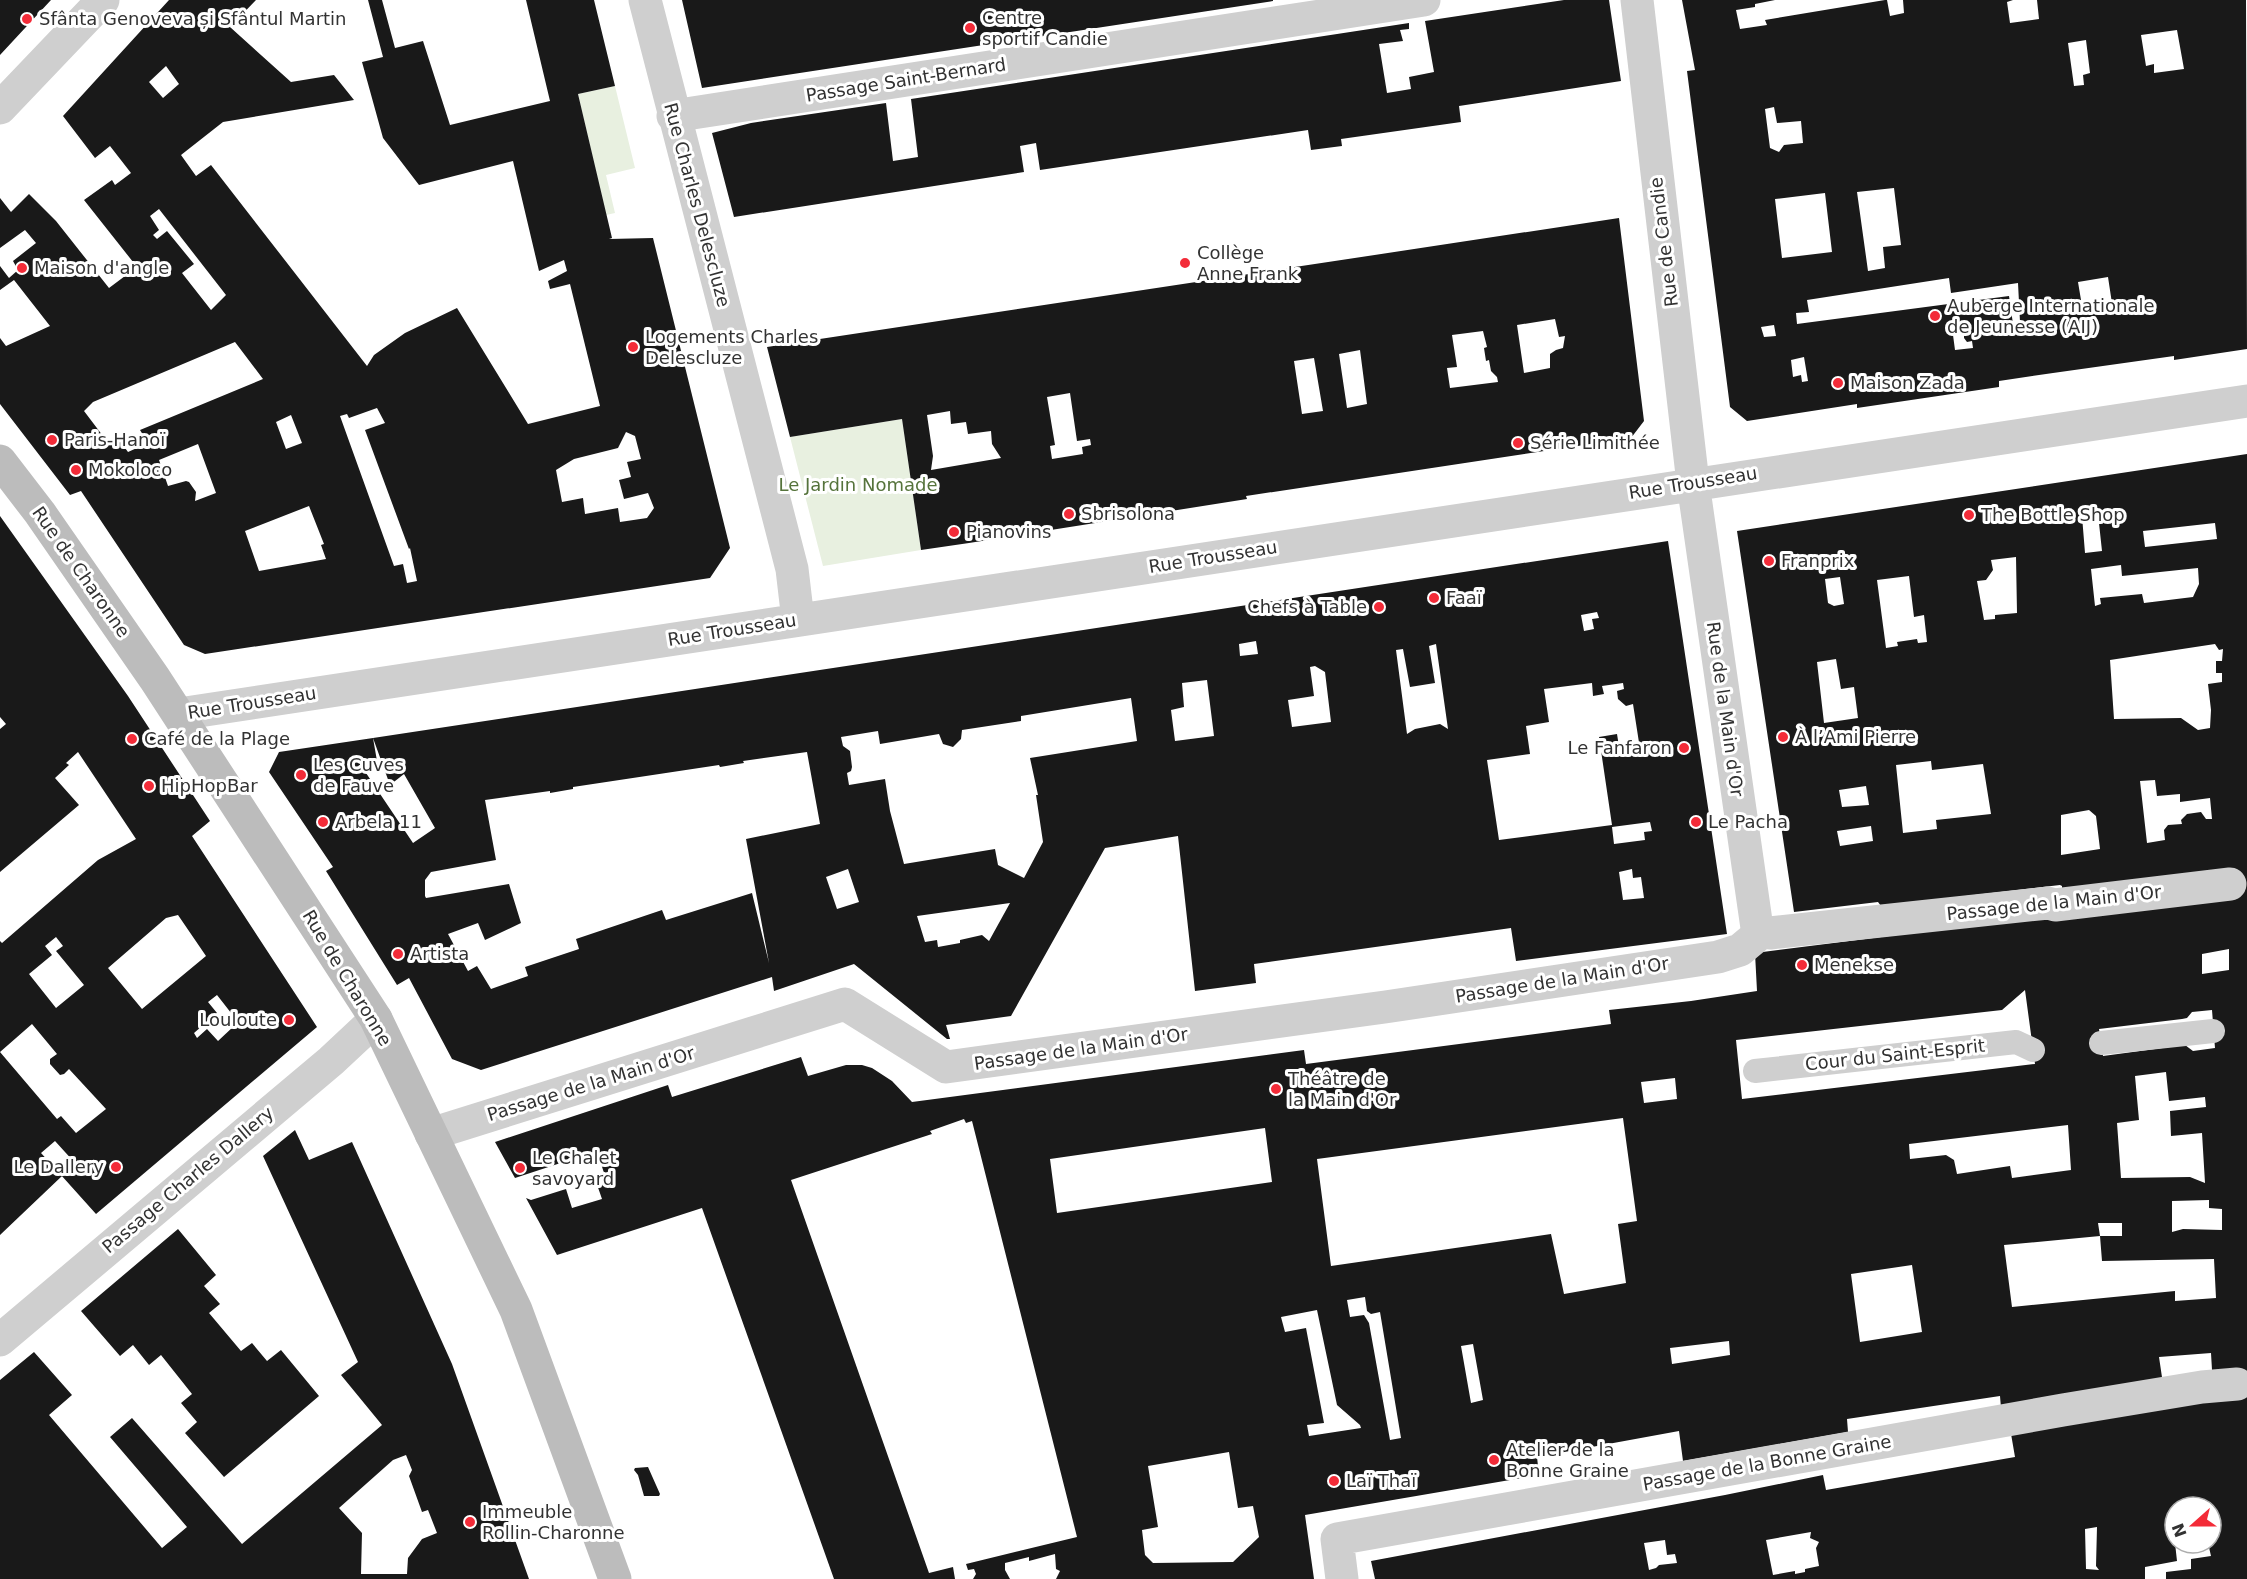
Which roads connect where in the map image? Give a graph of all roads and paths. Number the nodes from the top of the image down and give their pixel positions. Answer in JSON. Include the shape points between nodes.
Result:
{"nodes":[{"id":1,"x":103,"y":0,"type":"edge"},
{"id":2,"x":645,"y":0,"type":"edge"},
{"id":3,"x":1424,"y":0,"type":"edge"},
{"id":4,"x":1637,"y":0,"type":"edge"},
{"id":5,"x":0,"y":108,"type":"edge"},
{"id":6,"x":674,"y":116,"type":"junction"},
{"id":7,"x":2247,"y":401,"type":"edge"},
{"id":8,"x":0,"y":460,"type":"edge"},
{"id":9,"x":1693,"y":483,"type":"junction"},
{"id":10,"x":798,"y":620,"type":"junction"},
{"id":11,"x":179,"y":714,"type":"junction"},
{"id":12,"x":2230,"y":884,"type":"dead end"},
{"id":13,"x":1764,"y":934,"type":"junction"},
{"id":14,"x":376,"y":1019,"type":"junction"},
{"id":15,"x":2213,"y":1031,"type":"dead end"},
{"id":16,"x":2101,"y":1043,"type":"dead end"},
{"id":17,"x":2033,"y":1050,"type":"dead end"},
{"id":18,"x":1755,"y":1071,"type":"dead end"},
{"id":19,"x":431,"y":1134,"type":"junction"},
{"id":20,"x":5,"y":1326,"type":"edge"},
{"id":21,"x":2237,"y":1384,"type":"dead end"},
{"id":22,"x":615,"y":1579,"type":"edge"},
{"id":23,"x":1342,"y":1579,"type":"edge"}],
"edges":[{"from":1,"to":5,"type":"street"},
{"from":2,"to":6,"type":"street","name":"Rue Charles Delescluze"},
{"from":3,"to":6,"type":"street","name":"Passage Saint-Bernard"},
{"from":4,"to":9,"type":"street","name":"Rue de Candie"},
{"from":6,"to":10,"type":"street","name":"Rue Charles Delescluze","via":[[792,569]]},
{"from":7,"to":9,"type":"street","name":"Rue Trousseau"},
{"from":8,"to":11,"type":"street","name":"Rue de Charonne"},
{"from":9,"to":10,"type":"street","name":"Rue Trousseau"},
{"from":9,"to":13,"type":"street","name":"Rue de la Main d'Or"},
{"from":10,"to":11,"type":"street","name":"Rue Trousseau"},
{"from":11,"to":14,"type":"street","name":"Rue de Charonne"},
{"from":12,"to":13,"type":"street","name":"Passage de la Main d'Or"},
{"from":13,"to":19,"type":"street","name":"Passage de la Main d'Or","via":[[1740,950],[1718,957],[946,1067],[845,1004]]},
{"from":14,"to":19,"type":"street","name":"Rue de Charonne"},
{"from":14,"to":20,"type":"street","name":"Passage Charles Dallery","via":[[331,1061]]},
{"from":15,"to":16,"type":"lane"},
{"from":17,"to":18,"type":"lane","name":"Cour du Saint-Esprit","via":[[2016,1042]]},
{"from":19,"to":22,"type":"street","name":"Rue de Charonne","via":[[516,1310]]},
{"from":21,"to":23,"type":"street","name":"Passage de la Bonne Graine","via":[[2063,1410],[1337,1539]]}]}
